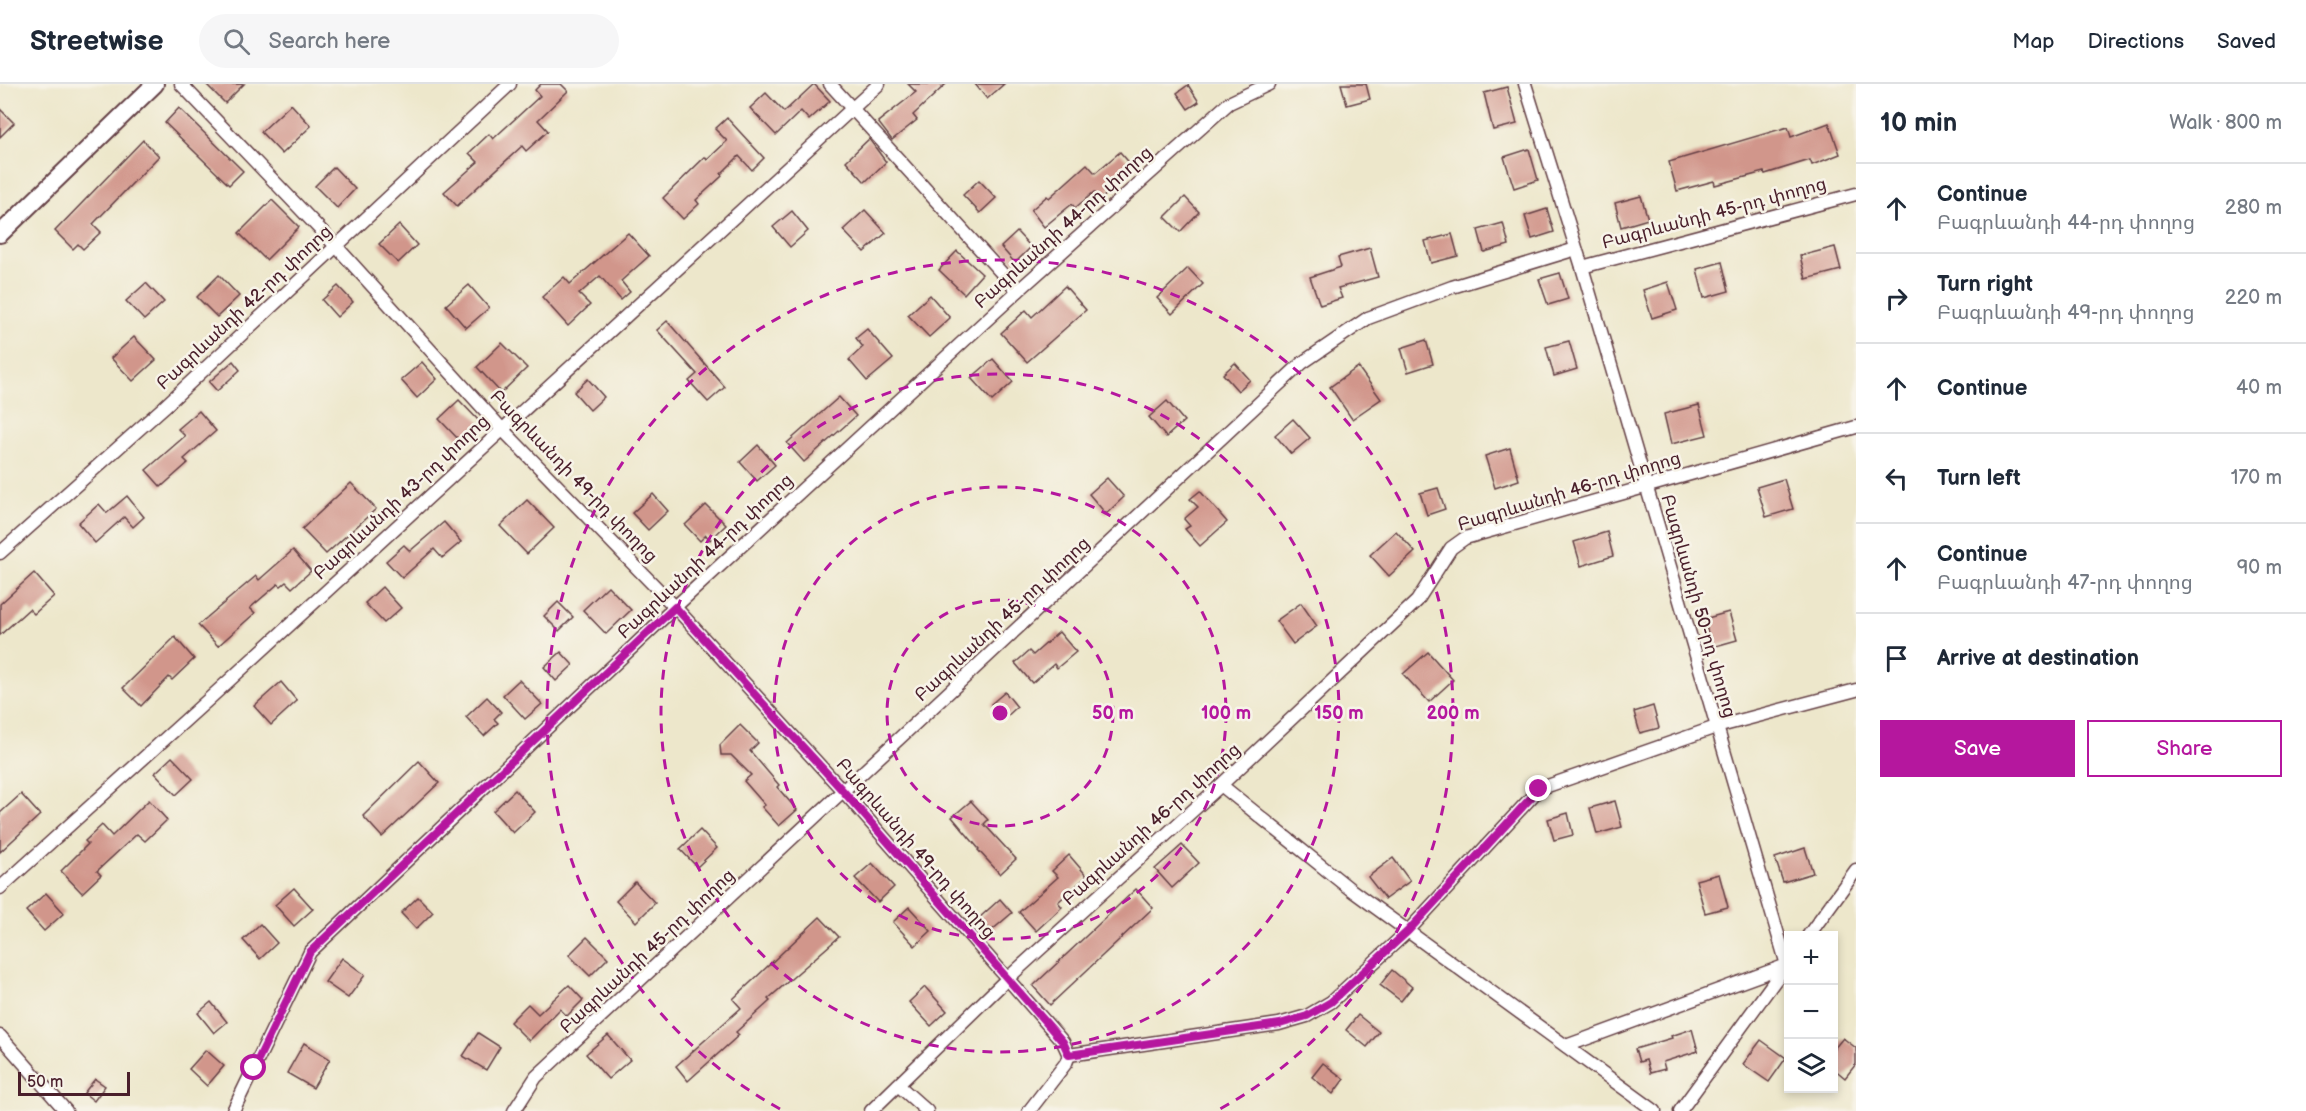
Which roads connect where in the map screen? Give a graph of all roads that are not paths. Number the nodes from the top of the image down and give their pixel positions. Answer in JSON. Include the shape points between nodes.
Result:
{"nodes":[{"id":1,"x":155,"y":84,"type":"edge"},
{"id":2,"x":181,"y":84,"type":"edge"},
{"id":3,"x":510,"y":84,"type":"edge"},
{"id":4,"x":830,"y":84,"type":"edge"},
{"id":5,"x":879,"y":84,"type":"edge"},
{"id":6,"x":1269,"y":84,"type":"edge"},
{"id":7,"x":1525,"y":84,"type":"edge"},
{"id":8,"x":853,"y":109,"type":"junction"},
{"id":9,"x":1856,"y":194,"type":"edge"},
{"id":10,"x":0,"y":234,"type":"edge"},
{"id":11,"x":336,"y":246,"type":"junction"},
{"id":12,"x":1576,"y":249,"type":"junction"},
{"id":13,"x":1582,"y":267,"type":"junction"},
{"id":14,"x":1018,"y":291,"type":"junction"},
{"id":15,"x":1856,"y":427,"type":"edge"},
{"id":16,"x":501,"y":428,"type":"junction"},
{"id":17,"x":1646,"y":486,"type":"junction"},
{"id":18,"x":0,"y":554,"type":"edge"},
{"id":19,"x":675,"y":607,"type":"junction"},
{"id":20,"x":1856,"y":690,"type":"edge"},
{"id":21,"x":1716,"y":727,"type":"junction"},
{"id":22,"x":1221,"y":785,"type":"junction"},
{"id":23,"x":844,"y":792,"type":"junction"},
{"id":24,"x":1856,"y":870,"type":"edge"},
{"id":25,"x":0,"y":888,"type":"edge"},
{"id":26,"x":1408,"y":931,"type":"junction"},
{"id":27,"x":1812,"y":931,"type":"edge"},
{"id":28,"x":1784,"y":954,"type":"edge"},
{"id":29,"x":1784,"y":965,"type":"edge"},
{"id":30,"x":1784,"y":968,"type":"edge"},
{"id":31,"x":1007,"y":980,"type":"junction"},
{"id":32,"x":0,"y":1036,"type":"edge"},
{"id":33,"x":1566,"y":1046,"type":"junction"},
{"id":34,"x":1069,"y":1055,"type":"junction"},
{"id":35,"x":898,"y":1085,"type":"junction"},
{"id":36,"x":66,"y":1111,"type":"edge"},
{"id":37,"x":233,"y":1111,"type":"edge"},
{"id":38,"x":514,"y":1111,"type":"edge"},
{"id":39,"x":871,"y":1111,"type":"edge"},
{"id":40,"x":927,"y":1111,"type":"edge"},
{"id":41,"x":1029,"y":1111,"type":"edge"},
{"id":42,"x":1655,"y":1111,"type":"edge"},
{"id":43,"x":1680,"y":1111,"type":"edge"}],
"edges":[{"from":1,"to":10,"type":"main road"},
{"from":2,"to":11,"type":"street","name":"Բագրևանդի 49-րդ փողոց"},
{"from":3,"to":11,"type":"street","name":"Բագրևանդի 42-րդ փողոց"},
{"from":4,"to":8,"type":"street"},
{"from":5,"to":8,"type":"street","name":"Բագրևանդի 43-րդ փողոց"},
{"from":6,"to":14,"type":"street","name":"Բագրևանդի 44-րդ փողոց","via":[[1229,103]]},
{"from":7,"to":12,"type":"street","name":"Բագրևանդի 50-րդ փողոց"},
{"from":8,"to":14,"type":"street"},
{"from":8,"to":16,"type":"street","name":"Բագրևանդի 43-րդ փողոց"},
{"from":9,"to":13,"type":"street","name":"Բագրևանդի 45-րդ փողոց"},
{"from":11,"to":16,"type":"street","name":"Բագրևանդի 49-րդ փողոց"},
{"from":11,"to":18,"type":"street","name":"Բագրևանդի 42-րդ փողոց"},
{"from":12,"to":13,"type":"street","name":"Բագրևանդի 50-րդ փողոց"},
{"from":12,"to":23,"type":"street","name":"Բագրևանդի 45-րդ փողոց","via":[[1368,318],[1302,363]]},
{"from":13,"to":17,"type":"street","name":"Բագրևանդի 50-րդ փողոց"},
{"from":14,"to":19,"type":"street","name":"Բագրևանդի 44-րդ փողոց"},
{"from":15,"to":17,"type":"street","name":"Բագրևանդի 46-րդ փողոց"},
{"from":16,"to":19,"type":"street","name":"Բագրևանդի 49-րդ փողոց"},
{"from":16,"to":25,"type":"street","name":"Բագրևանդի 43-րդ փողոց"},
{"from":17,"to":21,"type":"street","name":"Բագրևանդի 50-րդ փողոց"},
{"from":17,"to":22,"type":"street","name":"Բագրևանդի 46-րդ փողոց","via":[[1465,538],[1450,548],[1417,601]]},
{"from":19,"to":23,"type":"street","name":"Բագրևանդի 49-րդ փողոց"},
{"from":19,"to":37,"type":"street","name":"Բագրևանդի 44-րդ փողոց","via":[[310,952]]},
{"from":20,"to":21,"type":"street"},
{"from":21,"to":26,"type":"street","via":[[1539,789]]},
{"from":21,"to":28,"type":"street","name":"Բագրևանդի 50-րդ փողոց"},
{"from":22,"to":26,"type":"street"},
{"from":22,"to":31,"type":"street","name":"Բագրևանդի 46-րդ փողոց"},
{"from":23,"to":31,"type":"street","name":"Բագրևանդի 49-րդ փողոց"},
{"from":23,"to":38,"type":"street","name":"Բագրևանդի 45-րդ փողոց","via":[[536,1077]]},
{"from":24,"to":27,"type":"street"},
{"from":26,"to":33,"type":"street"},
{"from":26,"to":34,"type":"street","via":[[1331,1002],[1307,1016],[1280,1024]]},
{"from":29,"to":33,"type":"street"},
{"from":30,"to":43,"type":"street"},
{"from":31,"to":34,"type":"street","name":"Բագրևանդի 49-րդ փողոց","via":[[1063,1042]]},
{"from":31,"to":35,"type":"street","name":"Բագրևանդի 46-րդ փողոց"},
{"from":32,"to":36,"type":"street"},
{"from":33,"to":42,"type":"street"},
{"from":34,"to":41,"type":"street"},
{"from":35,"to":39,"type":"street","name":"Բագրևանդի 46-րդ փողոց"},
{"from":35,"to":40,"type":"street"}]}
